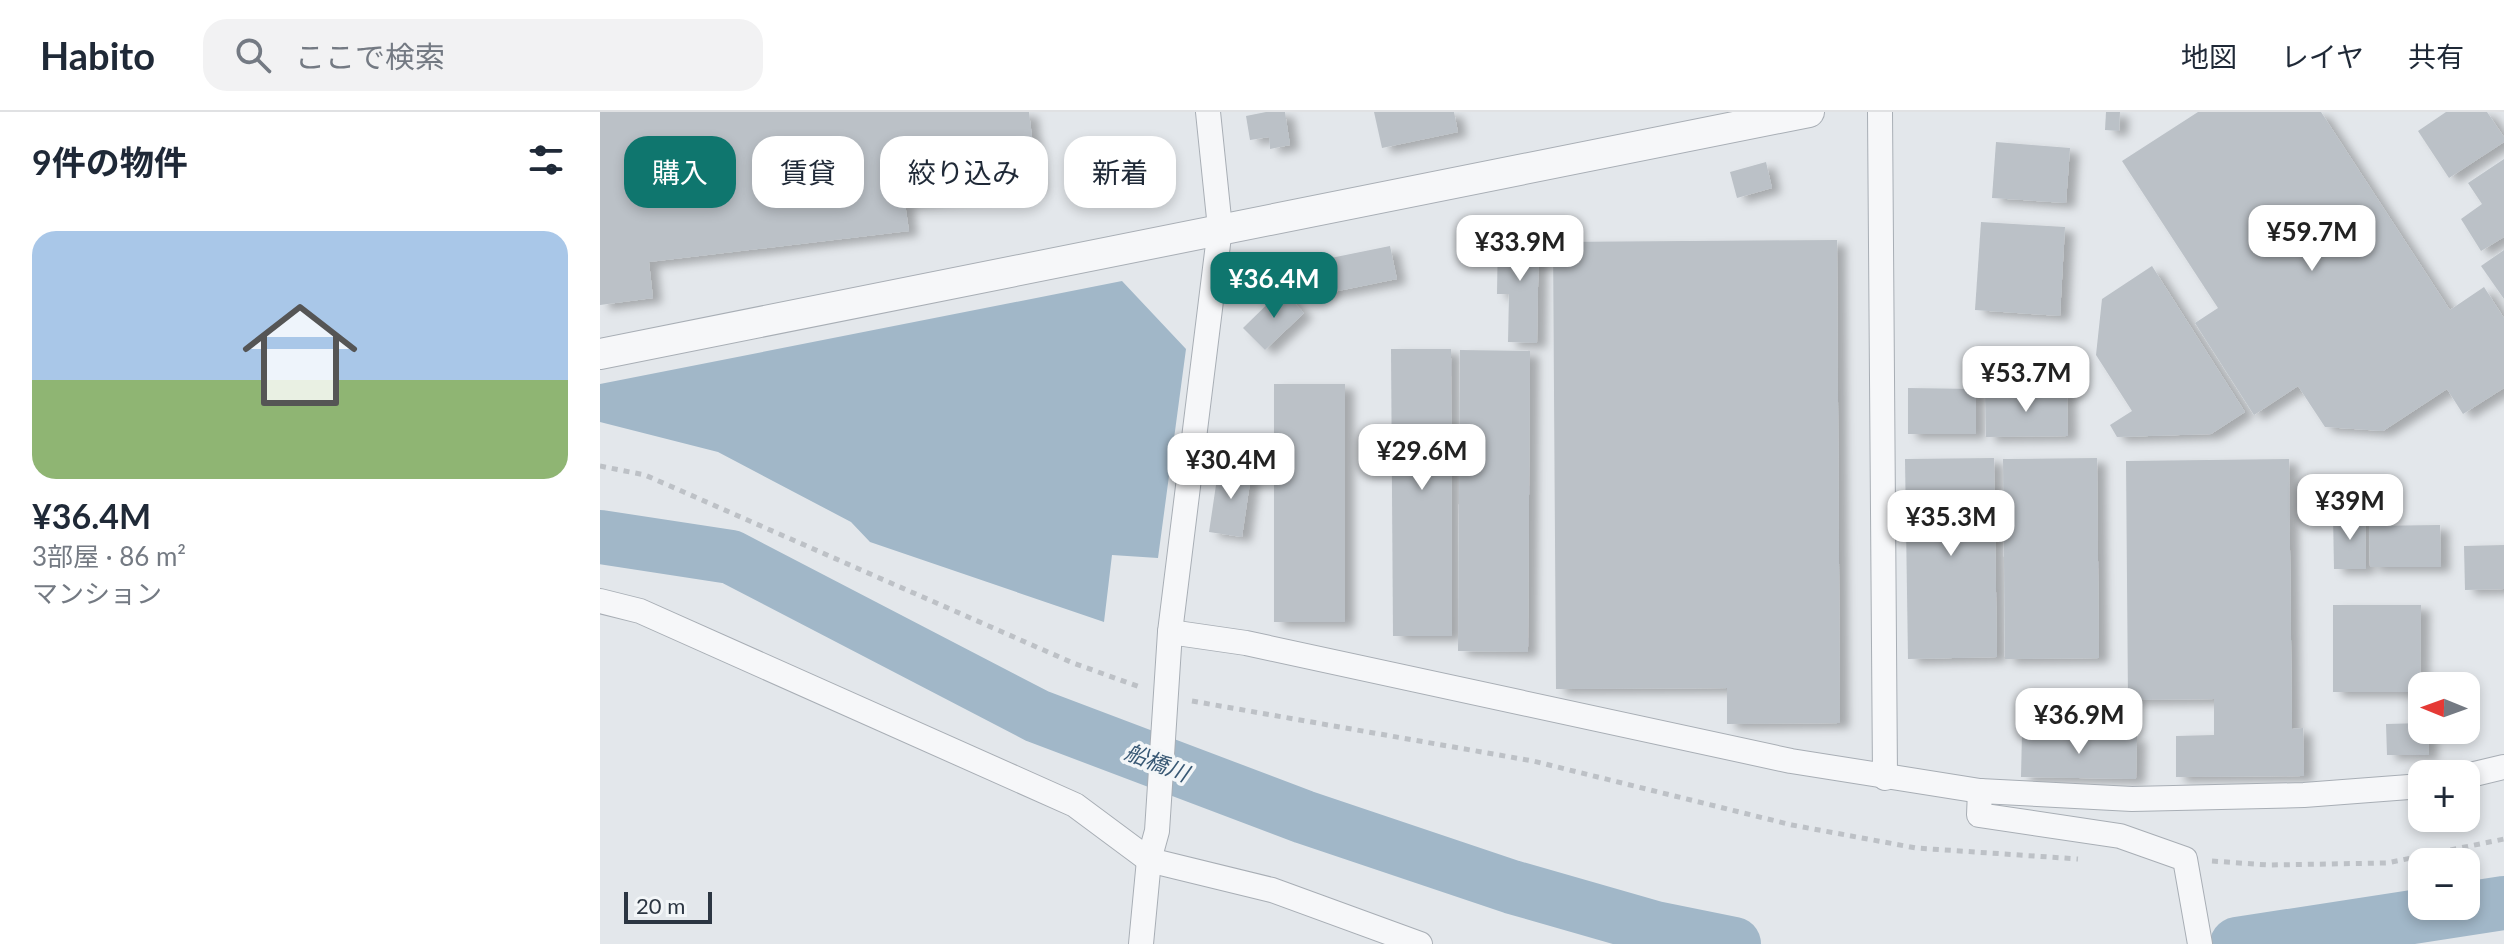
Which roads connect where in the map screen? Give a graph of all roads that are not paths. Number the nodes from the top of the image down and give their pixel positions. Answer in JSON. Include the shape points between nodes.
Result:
{"nodes":[{"id":1,"x":1208,"y":112,"type":"edge"},
{"id":2,"x":1809,"y":112,"type":"edge"},
{"id":3,"x":1880,"y":112,"type":"edge"},
{"id":4,"x":1220,"y":228,"type":"junction"},
{"id":5,"x":600,"y":354,"type":"edge"},
{"id":6,"x":600,"y":601,"type":"edge"},
{"id":7,"x":1170,"y":632,"type":"junction"},
{"id":8,"x":2504,"y":767,"type":"edge"},
{"id":9,"x":2480,"y":773,"type":"edge"},
{"id":10,"x":1885,"y":778,"type":"junction"},
{"id":11,"x":2408,"y":787,"type":"edge"},
{"id":12,"x":1980,"y":791,"type":"junction"},
{"id":13,"x":1149,"y":860,"type":"junction"},
{"id":14,"x":1141,"y":944,"type":"edge"},
{"id":15,"x":1420,"y":944,"type":"edge"},
{"id":16,"x":2200,"y":944,"type":"edge"}],
"edges":[{"from":1,"to":4,"type":"street"},
{"from":2,"to":4,"type":"street"},
{"from":3,"to":10,"type":"street"},
{"from":4,"to":5,"type":"street"},
{"from":4,"to":7,"type":"street"},
{"from":6,"to":13,"type":"street","via":[[640,611],[1075,805]]},
{"from":7,"to":10,"type":"street","via":[[1246,643]]},
{"from":7,"to":13,"type":"street","via":[[1157,831]]},
{"from":8,"to":9,"type":"street"},
{"from":10,"to":12,"type":"street"},
{"from":11,"to":12,"type":"street","via":[[2132,799]]},
{"from":12,"to":16,"type":"street","via":[[1979,815],[2120,836],[2185,859]]},
{"from":13,"to":14,"type":"street"},
{"from":13,"to":15,"type":"street","via":[[1272,890]]}]}
